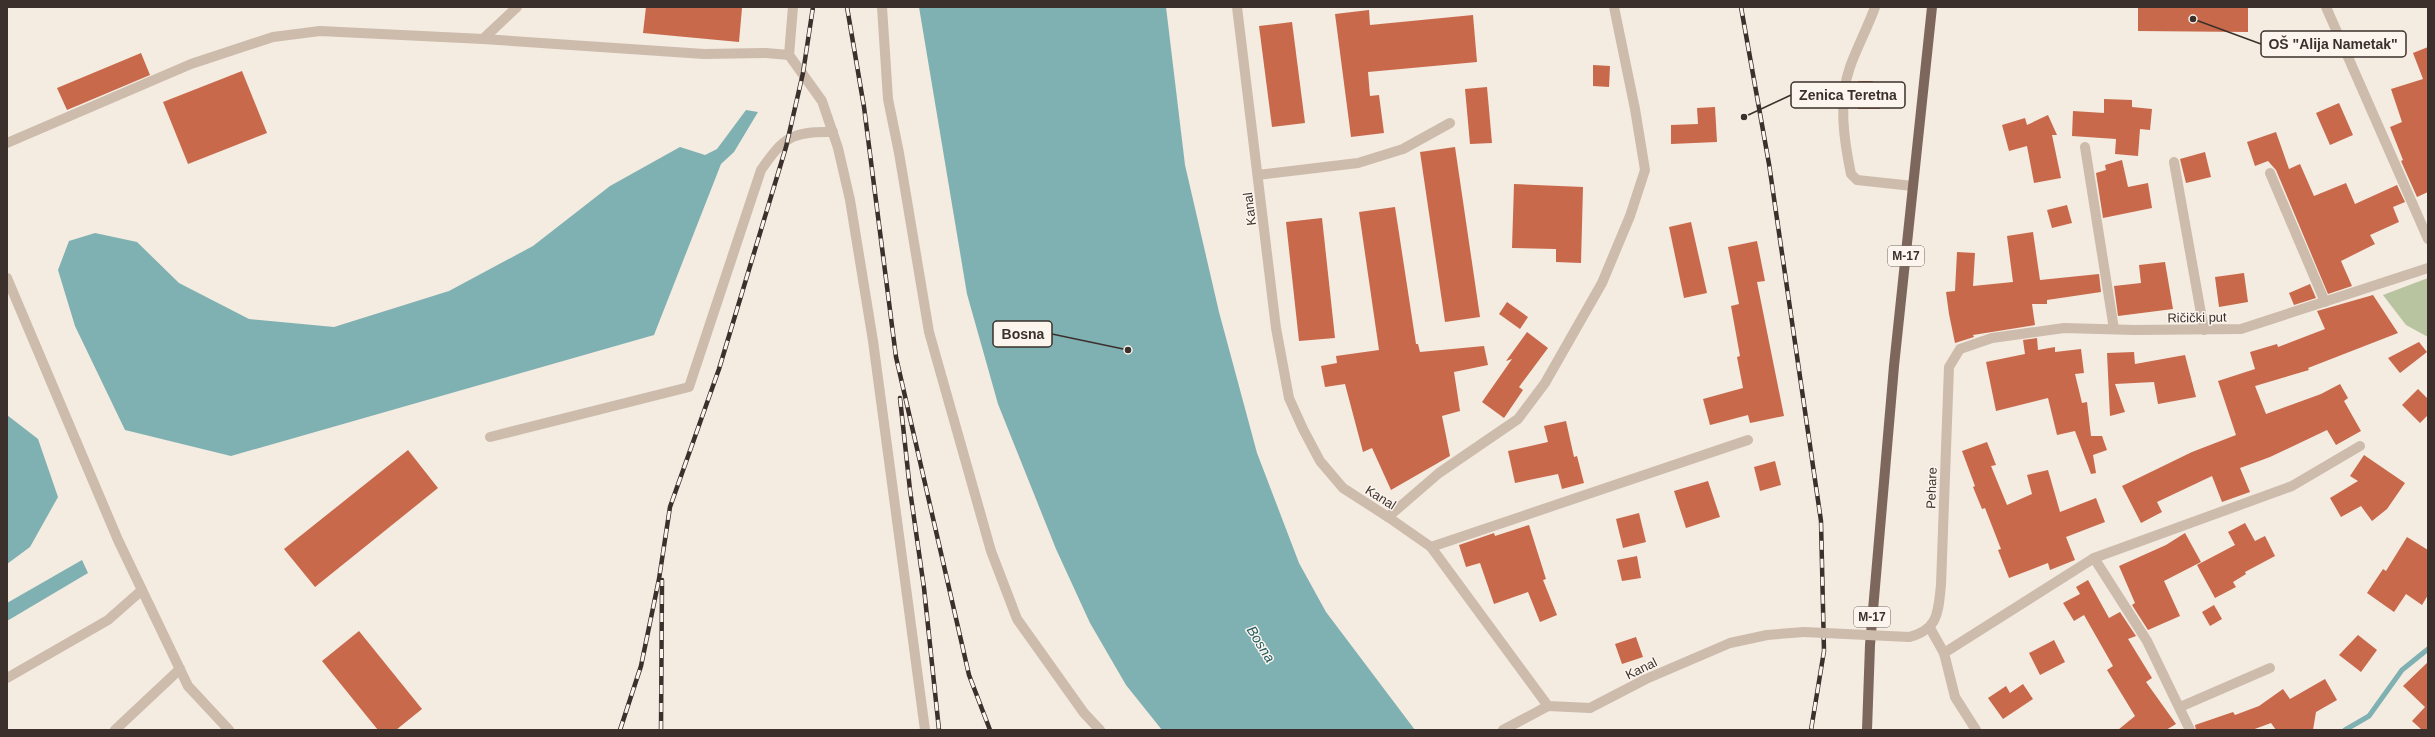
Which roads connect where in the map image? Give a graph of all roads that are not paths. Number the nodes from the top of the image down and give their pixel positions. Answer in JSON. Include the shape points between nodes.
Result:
{"nodes":[{"id":1,"x":517,"y":7,"type":"edge"},
{"id":2,"x":793,"y":7,"type":"edge"},
{"id":3,"x":882,"y":7,"type":"edge"},
{"id":4,"x":1237,"y":7,"type":"edge"},
{"id":5,"x":1614,"y":7,"type":"edge"},
{"id":6,"x":1875,"y":7,"type":"edge"},
{"id":7,"x":1932,"y":7,"type":"edge"},
{"id":8,"x":2326,"y":7,"type":"edge"},
{"id":9,"x":483,"y":39,"type":"junction"},
{"id":10,"x":789,"y":55,"type":"junction"},
{"id":11,"x":1450,"y":123,"type":"dead end"},
{"id":12,"x":832,"y":132,"type":"junction"},
{"id":13,"x":7,"y":143,"type":"edge"},
{"id":14,"x":2085,"y":147,"type":"dead end"},
{"id":15,"x":2174,"y":162,"type":"dead end"},
{"id":16,"x":2270,"y":173,"type":"dead end"},
{"id":17,"x":1258,"y":175,"type":"junction"},
{"id":18,"x":1913,"y":186,"type":"junction"},
{"id":19,"x":2428,"y":239,"type":"edge"},
{"id":20,"x":2428,"y":268,"type":"edge"},
{"id":21,"x":7,"y":278,"type":"edge"},
{"id":22,"x":2325,"y":302,"type":"junction"},
{"id":23,"x":2114,"y":329,"type":"junction"},
{"id":24,"x":2204,"y":330,"type":"junction"},
{"id":25,"x":1960,"y":349,"type":"joint"},
{"id":26,"x":490,"y":437,"type":"dead end"},
{"id":27,"x":1748,"y":440,"type":"dead end"},
{"id":28,"x":2360,"y":446,"type":"dead end"},
{"id":29,"x":1388,"y":516,"type":"junction"},
{"id":30,"x":1430,"y":547,"type":"junction"},
{"id":31,"x":2094,"y":558,"type":"junction"},
{"id":32,"x":142,"y":590,"type":"junction"},
{"id":33,"x":1930,"y":628,"type":"junction"},
{"id":34,"x":1944,"y":653,"type":"junction"},
{"id":35,"x":2270,"y":668,"type":"dead end"},
{"id":36,"x":180,"y":669,"type":"junction"},
{"id":37,"x":7,"y":678,"type":"edge"},
{"id":38,"x":1548,"y":706,"type":"junction"},
{"id":39,"x":2180,"y":706,"type":"junction"},
{"id":40,"x":115,"y":730,"type":"edge"},
{"id":41,"x":229,"y":730,"type":"edge"},
{"id":42,"x":925,"y":730,"type":"edge"},
{"id":43,"x":1100,"y":730,"type":"edge"},
{"id":44,"x":1504,"y":730,"type":"edge"},
{"id":45,"x":1867,"y":730,"type":"edge"},
{"id":46,"x":1976,"y":730,"type":"edge"},
{"id":47,"x":2190,"y":730,"type":"edge"}],
"edges":[{"from":1,"to":9,"type":"street"},
{"from":2,"to":10,"type":"street"},
{"from":3,"to":43,"type":"street","via":[[888,99],[929,332],[991,551],[1017,619],[1084,713]]},
{"from":4,"to":17,"type":"street","name":"Kanal"},
{"from":5,"to":29,"type":"street","via":[[1645,170],[1630,216],[1602,283],[1545,383],[1518,418],[1439,474]]},
{"from":6,"to":18,"type":"street","via":[[1849,68],[1844,93],[1844,122],[1850,174],[1857,180]]},
{"from":7,"to":18,"type":"main road","number":"M-17"},
{"from":8,"to":19,"type":"street"},
{"from":9,"to":10,"type":"street","via":[[704,54]]},
{"from":9,"to":13,"type":"street","via":[[320,31],[273,37],[191,64]]},
{"from":10,"to":12,"type":"street","via":[[822,101]]},
{"from":11,"to":17,"type":"street","via":[[1403,149],[1358,163]]},
{"from":12,"to":26,"type":"street","via":[[806,132],[788,139],[774,151],[761,170],[689,387]]},
{"from":12,"to":42,"type":"street","via":[[850,200],[873,341]]},
{"from":14,"to":23,"type":"street"},
{"from":15,"to":24,"type":"street"},
{"from":16,"to":22,"type":"street"},
{"from":17,"to":29,"type":"street","name":"Kanal","via":[[1276,328],[1289,398],[1320,461],[1342,488]]},
{"from":18,"to":45,"type":"main road","number":"M-17","via":[[1881,512],[1870,645]]},
{"from":20,"to":22,"type":"street","name":"Ričički put"},
{"from":21,"to":32,"type":"street","via":[[118,540]]},
{"from":22,"to":24,"type":"street","name":"Ričički put","via":[[2241,329]]},
{"from":23,"to":24,"type":"street","name":"Ričički put"},
{"from":23,"to":25,"type":"street","name":"Ričički put","via":[[2064,328],[1992,338]]},
{"from":25,"to":33,"type":"street","name":"Pehare","via":[[1949,367],[1941,585],[1936,618]]},
{"from":27,"to":30,"type":"street"},
{"from":28,"to":31,"type":"street","via":[[2292,486]]},
{"from":29,"to":30,"type":"street","name":"Kanal"},
{"from":30,"to":38,"type":"street","name":"Kanal"},
{"from":31,"to":34,"type":"street"},
{"from":31,"to":39,"type":"street","via":[[2147,641]]},
{"from":32,"to":36,"type":"street"},
{"from":32,"to":37,"type":"street","via":[[108,620]]},
{"from":33,"to":34,"type":"street"},
{"from":33,"to":38,"type":"street","name":"Kanal","bridge":true,"via":[[1910,637],[1804,632],[1766,635],[1730,643],[1646,679],[1590,708]]},
{"from":34,"to":46,"type":"street","via":[[1955,697]]},
{"from":35,"to":39,"type":"street"},
{"from":36,"to":40,"type":"street"},
{"from":36,"to":41,"type":"street","via":[[188,686]]},
{"from":38,"to":44,"type":"street"},
{"from":39,"to":47,"type":"street"}]}
